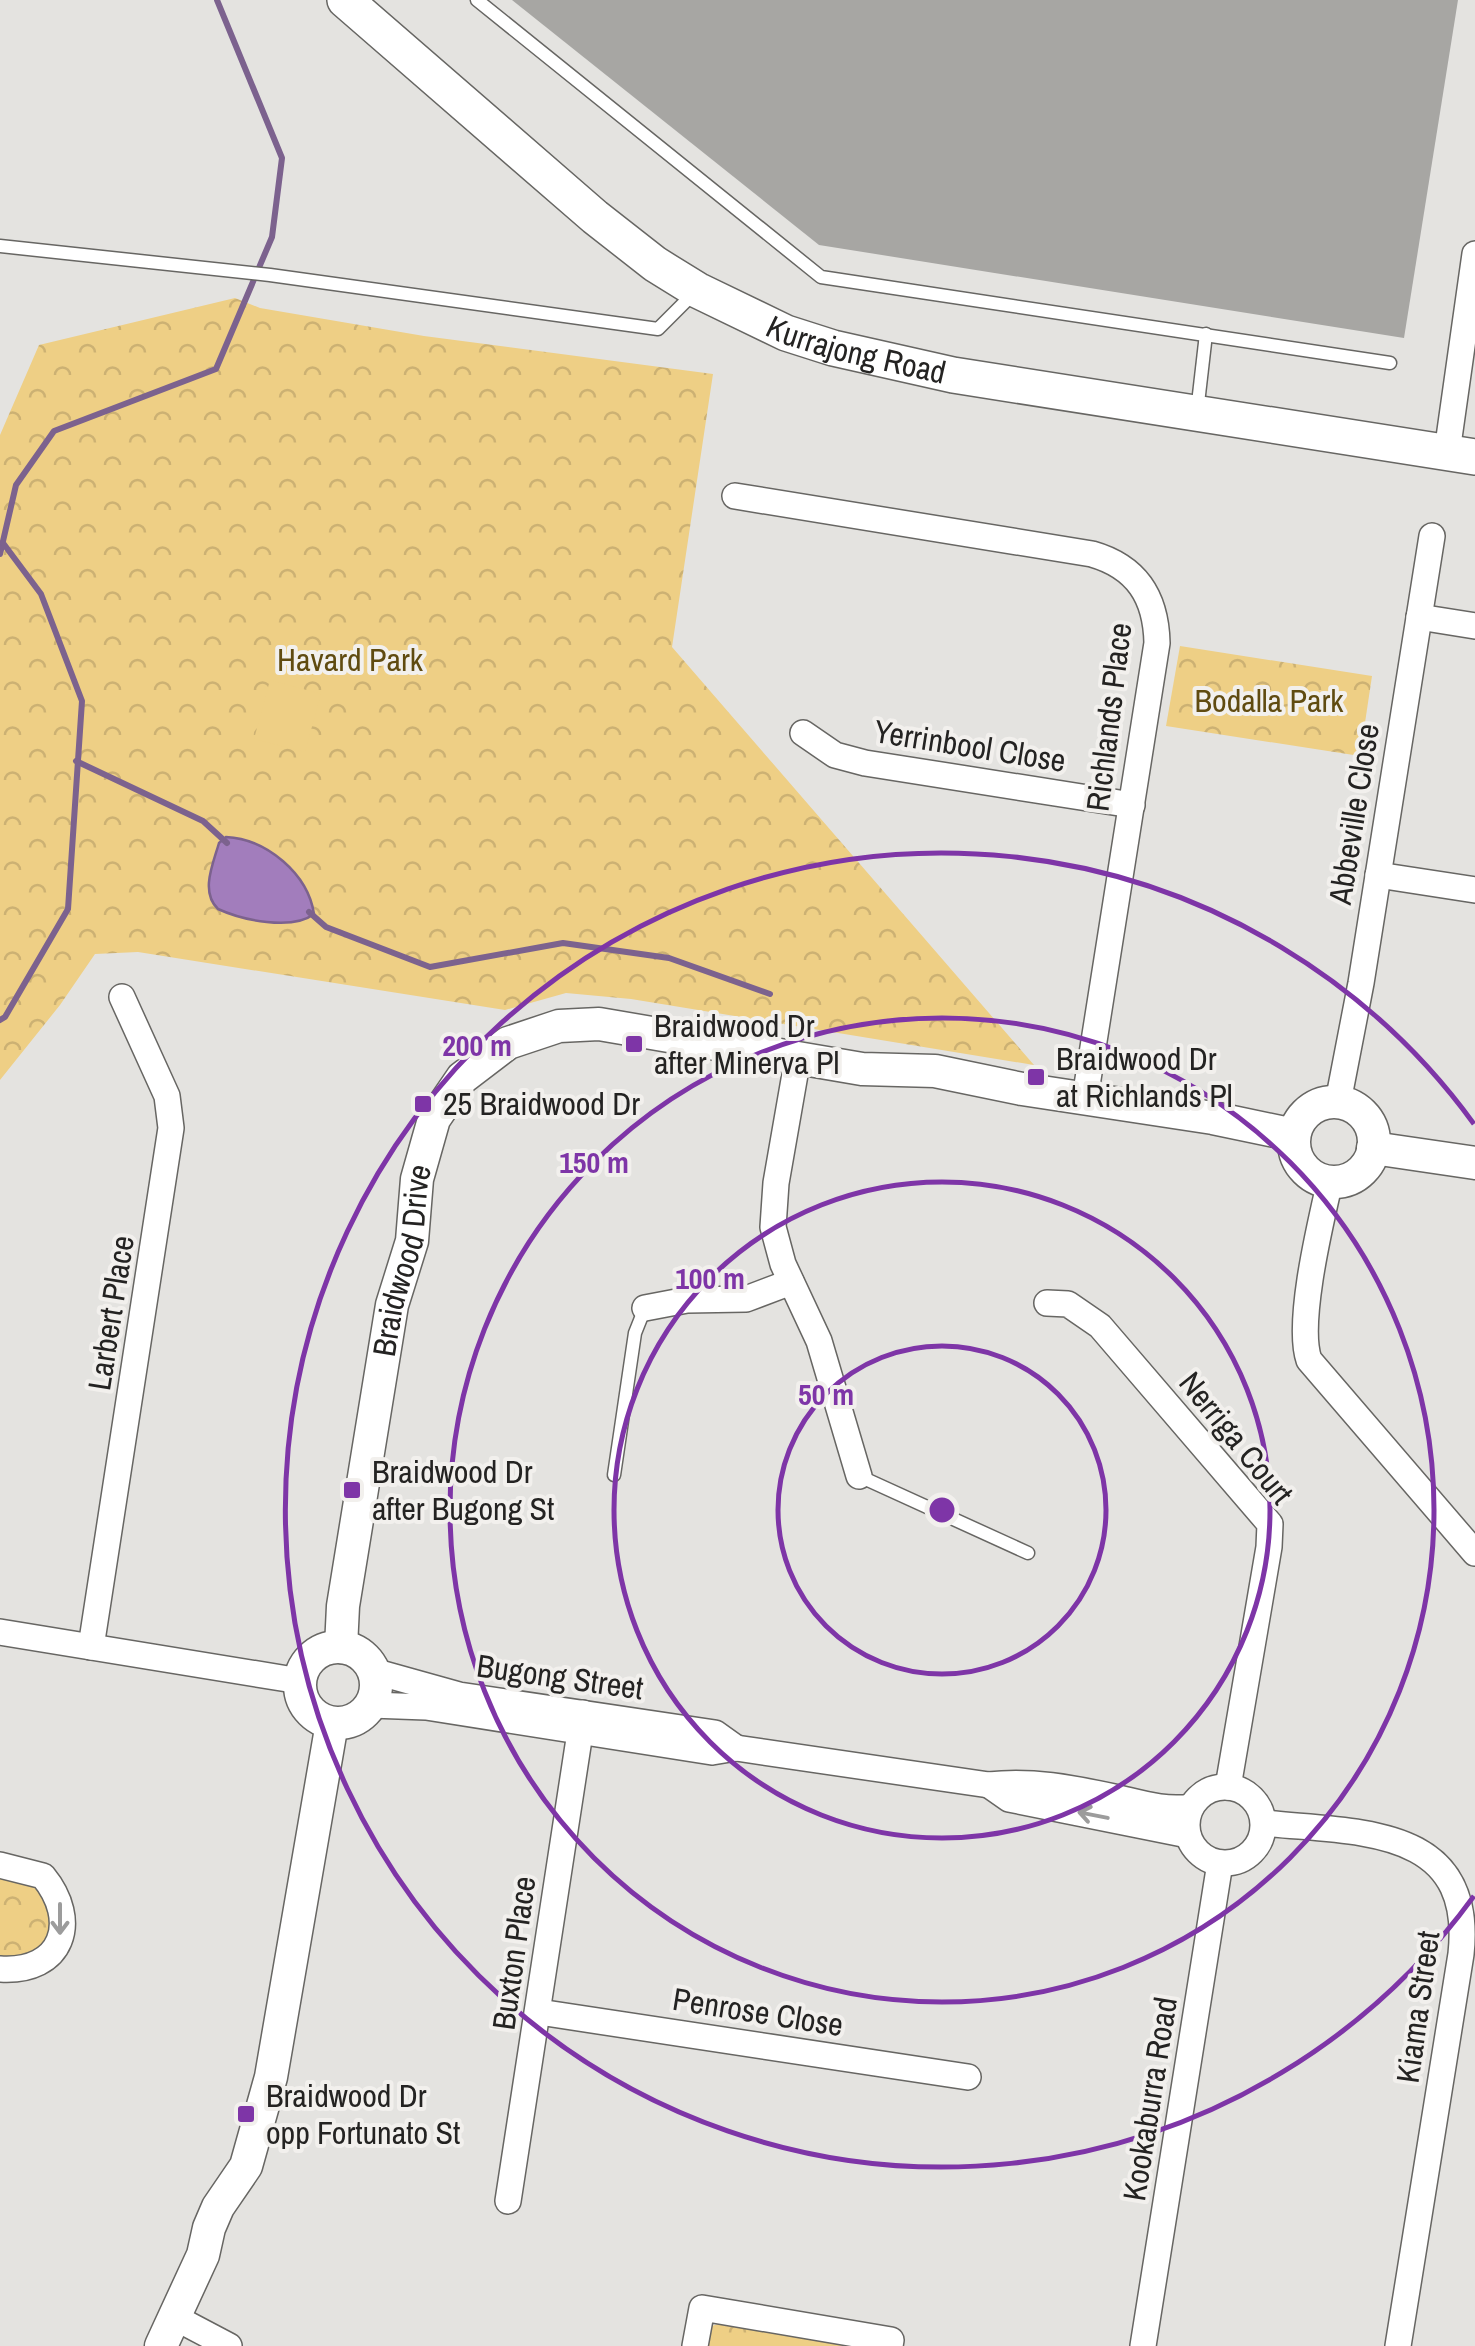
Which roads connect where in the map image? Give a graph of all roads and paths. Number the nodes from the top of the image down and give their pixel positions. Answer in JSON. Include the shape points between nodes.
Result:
{"nodes":[{"id":1,"x":345,"y":0,"type":"edge"},
{"id":2,"x":477,"y":0,"type":"edge"},
{"id":3,"x":0,"y":246,"type":"edge"},
{"id":4,"x":1475,"y":254,"type":"edge"},
{"id":5,"x":697,"y":290,"type":"junction"},
{"id":6,"x":1206,"y":334,"type":"junction"},
{"id":7,"x":1390,"y":363,"type":"dead end"},
{"id":8,"x":1197,"y":414,"type":"junction"},
{"id":9,"x":1461,"y":454,"type":"edge"},
{"id":10,"x":735,"y":496,"type":"dead end"},
{"id":11,"x":1432,"y":536,"type":"dead end"},
{"id":12,"x":1419,"y":617,"type":"junction"},
{"id":13,"x":1475,"y":626,"type":"edge"},
{"id":14,"x":803,"y":733,"type":"dead end"},
{"id":15,"x":1132,"y":806,"type":"junction"},
{"id":16,"x":1378,"y":875,"type":"junction"},
{"id":17,"x":1475,"y":890,"type":"edge"},
{"id":18,"x":122,"y":997,"type":"dead end"},
{"id":19,"x":798,"y":1057,"type":"junction"},
{"id":20,"x":1085,"y":1098,"type":"junction"},
{"id":21,"x":1338,"y":1102,"type":"junction"},
{"id":22,"x":1294,"y":1135,"type":"junction"},
{"id":23,"x":1373,"y":1148,"type":"junction"},
{"id":24,"x":1475,"y":1162,"type":"edge"},
{"id":25,"x":1330,"y":1181,"type":"junction"},
{"id":26,"x":791,"y":1282,"type":"junction"},
{"id":27,"x":1047,"y":1302,"type":"dead end"},
{"id":28,"x":646,"y":1308,"type":"joint"},
{"id":29,"x":614,"y":1475,"type":"dead end"},
{"id":30,"x":860,"y":1476,"type":"joint"},
{"id":31,"x":1475,"y":1553,"type":"edge"},
{"id":32,"x":1028,"y":1554,"type":"dead end"},
{"id":33,"x":0,"y":1632,"type":"edge"},
{"id":34,"x":91,"y":1647,"type":"junction"},
{"id":35,"x":341,"y":1648,"type":"junction"},
{"id":36,"x":374,"y":1671,"type":"junction"},
{"id":37,"x":300,"y":1681,"type":"junction"},
{"id":38,"x":371,"y":1705,"type":"junction"},
{"id":39,"x":332,"y":1723,"type":"junction"},
{"id":40,"x":582,"y":1723,"type":"junction"},
{"id":41,"x":989,"y":1786,"type":"junction"},
{"id":42,"x":1228,"y":1787,"type":"junction"},
{"id":43,"x":1192,"y":1806,"type":"junction"},
{"id":44,"x":1264,"y":1823,"type":"junction"},
{"id":45,"x":1188,"y":1835,"type":"junction"},
{"id":46,"x":1220,"y":1862,"type":"junction"},
{"id":47,"x":0,"y":1865,"type":"edge"},
{"id":48,"x":0,"y":1969,"type":"edge"},
{"id":49,"x":538,"y":2012,"type":"junction"},
{"id":50,"x":968,"y":2078,"type":"dead end"},
{"id":51,"x":508,"y":2201,"type":"dead end"},
{"id":52,"x":168,"y":2332,"type":"edge"},
{"id":53,"x":229,"y":2346,"type":"edge"},
{"id":54,"x":695,"y":2346,"type":"edge"},
{"id":55,"x":890,"y":2346,"type":"edge"},
{"id":56,"x":1143,"y":2346,"type":"edge"},
{"id":57,"x":1398,"y":2346,"type":"edge"}],
"edges":[{"from":1,"to":5,"type":"main road","name":"Kurrajong Road","via":[[595,217]]},
{"from":2,"to":6,"type":"lane","via":[[822,276]]},
{"from":3,"to":5,"type":"lane","via":[[270,275],[658,329]]},
{"from":4,"to":9,"type":"street"},
{"from":5,"to":8,"type":"main road","name":"Kurrajong Road","via":[[833,348]]},
{"from":6,"to":7,"type":"lane"},
{"from":6,"to":8,"type":"lane"},
{"from":8,"to":9,"type":"main road","name":"Kurrajong Road"},
{"from":10,"to":15,"type":"street","name":"Richlands Place","via":[[1092,554],[1128,570],[1151,602],[1157,643]]},
{"from":11,"to":12,"type":"street","name":"Abbeville Close"},
{"from":12,"to":13,"type":"street"},
{"from":12,"to":16,"type":"street","name":"Abbeville Close"},
{"from":14,"to":15,"type":"street","name":"Yerrinbool Close","via":[[835,755],[864,763]]},
{"from":15,"to":20,"type":"street","name":"Richlands Place"},
{"from":16,"to":17,"type":"street"},
{"from":16,"to":21,"type":"street","name":"Abbeville Close"},
{"from":18,"to":34,"type":"street","name":"Larbert Place","via":[[167,1096],[171,1128]]},
{"from":19,"to":20,"type":"street","name":"Braidwood Drive","via":[[876,1070],[935,1071]]},
{"from":19,"to":26,"type":"street","via":[[772,1227]]},
{"from":19,"to":35,"type":"street","name":"Braidwood Drive","via":[[578,1024],[508,1043],[453,1088],[428,1134],[417,1179]]},
{"from":20,"to":22,"type":"street","name":"Braidwood Drive"},
{"from":21,"to":22,"type":"street","via":[[1315,1106]]},
{"from":21,"to":23,"type":"street","via":[[1369,1123]]},
{"from":22,"to":25,"type":"street","via":[[1298,1160]]},
{"from":23,"to":24,"type":"street"},
{"from":23,"to":25,"type":"street","via":[[1354,1176]]},
{"from":25,"to":31,"type":"street","via":[[1306,1318],[1309,1360]]},
{"from":26,"to":28,"type":"street","via":[[746,1299]]},
{"from":26,"to":30,"type":"street","via":[[827,1362]]},
{"from":27,"to":42,"type":"street","name":"Nerriga Court","via":[[1068,1304],[1100,1326],[1270,1524]]},
{"from":28,"to":29,"type":"lane"},
{"from":30,"to":32,"type":"lane"},
{"from":33,"to":34,"type":"street"},
{"from":34,"to":37,"type":"street"},
{"from":35,"to":36,"type":"street","via":[[361,1655]]},
{"from":35,"to":37,"type":"street","via":[[319,1652]]},
{"from":36,"to":38,"type":"street"},
{"from":36,"to":40,"type":"street","name":"Bugong Street"},
{"from":37,"to":39,"type":"street","via":[[304,1703]]},
{"from":38,"to":39,"type":"street","via":[[354,1720]]},
{"from":38,"to":40,"type":"street","name":"Bugong Street"},
{"from":39,"to":52,"type":"street","via":[[271,2077],[246,2166],[218,2207]]},
{"from":40,"to":41,"type":"street","name":"Bugong Street","via":[[712,1752],[736,1748]]},
{"from":40,"to":49,"type":"street","name":"Buxton Place"},
{"from":41,"to":43,"type":"street","name":"Bugong Street","via":[[1014,1782],[1160,1808]]},
{"from":45,"to":41,"type":"street","name":"Bugong Street","one_way":true,"via":[[1009,1799]]},
{"from":42,"to":43,"type":"street","via":[[1214,1788]]},
{"from":42,"to":44,"type":"street","via":[[1253,1798]]},
{"from":43,"to":45,"type":"street"},
{"from":44,"to":46,"type":"street","via":[[1246,1857]]},
{"from":44,"to":57,"type":"street","name":"Kiama Street","via":[[1414,1846],[1442,1866],[1461,1901],[1461,1954]]},
{"from":45,"to":46,"type":"street","via":[[1206,1858]]},
{"from":46,"to":56,"type":"street","name":"Kookaburra Road"},
{"from":47,"to":48,"type":"street","one_way":true,"via":[[43,1876],[63,1917],[55,1950],[44,1962]]},
{"from":49,"to":50,"type":"street","name":"Penrose Close"},
{"from":49,"to":51,"type":"street","name":"Buxton Place"},
{"from":52,"to":53,"type":"street"},
{"from":54,"to":55,"type":"street","via":[[702,2308],[891,2340]]}]}
